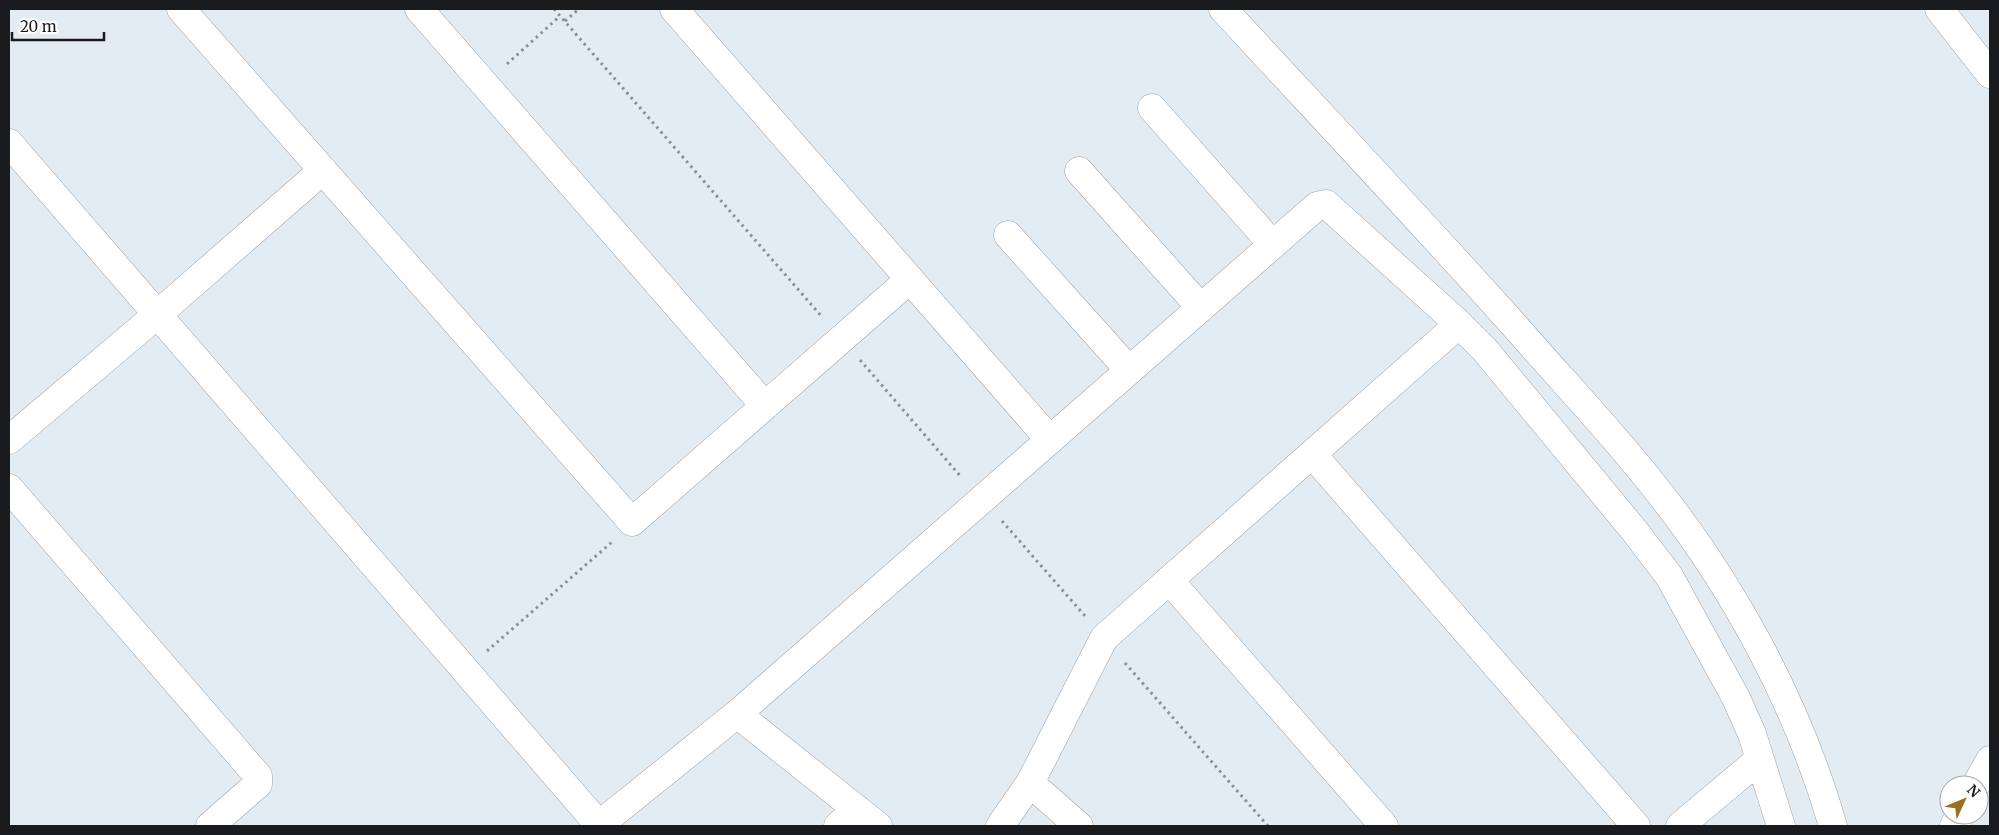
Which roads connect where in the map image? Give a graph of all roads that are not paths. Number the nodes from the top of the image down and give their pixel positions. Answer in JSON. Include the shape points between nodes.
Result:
{"nodes":[{"id":1,"x":420,"y":9,"type":"edge"},
{"id":2,"x":674,"y":9,"type":"edge"},
{"id":3,"x":1223,"y":9,"type":"edge"},
{"id":4,"x":1939,"y":9,"type":"edge"},
{"id":5,"x":194,"y":13,"type":"edge"},
{"id":6,"x":1990,"y":74,"type":"edge"},
{"id":7,"x":1152,"y":108,"type":"dead end"},
{"id":8,"x":9,"y":143,"type":"edge"},
{"id":9,"x":322,"y":170,"type":"junction"},
{"id":10,"x":1079,"y":171,"type":"dead end"},
{"id":11,"x":1008,"y":235,"type":"dead end"},
{"id":12,"x":1272,"y":245,"type":"junction"},
{"id":13,"x":909,"y":280,"type":"junction"},
{"id":14,"x":1201,"y":308,"type":"junction"},
{"id":15,"x":158,"y":314,"type":"junction"},
{"id":16,"x":1459,"y":324,"type":"junction"},
{"id":17,"x":1129,"y":370,"type":"junction"},
{"id":18,"x":765,"y":406,"type":"junction"},
{"id":19,"x":9,"y":440,"type":"edge"},
{"id":20,"x":1050,"y":440,"type":"junction"},
{"id":21,"x":1312,"y":454,"type":"junction"},
{"id":22,"x":9,"y":488,"type":"edge"},
{"id":23,"x":1169,"y":580,"type":"junction"},
{"id":24,"x":737,"y":714,"type":"junction"},
{"id":25,"x":1760,"y":759,"type":"junction"},
{"id":26,"x":1990,"y":760,"type":"edge"},
{"id":27,"x":1982,"y":775,"type":"edge"},
{"id":28,"x":1030,"y":783,"type":"junction"},
{"id":29,"x":848,"y":818,"type":"edge"},
{"id":30,"x":210,"y":826,"type":"edge"},
{"id":31,"x":599,"y":826,"type":"edge"},
{"id":32,"x":878,"y":826,"type":"edge"},
{"id":33,"x":1000,"y":826,"type":"edge"},
{"id":34,"x":1079,"y":826,"type":"edge"},
{"id":35,"x":1384,"y":826,"type":"edge"},
{"id":36,"x":1636,"y":826,"type":"edge"},
{"id":37,"x":1680,"y":826,"type":"edge"},
{"id":38,"x":1781,"y":826,"type":"edge"},
{"id":39,"x":1833,"y":826,"type":"edge"}],
"edges":[{"from":1,"to":18,"type":"street"},
{"from":2,"to":13,"type":"street"},
{"from":3,"to":39,"type":"street","via":[[1552,369],[1650,481],[1690,534],[1752,633],[1778,684],[1804,742]]},
{"from":4,"to":6,"type":"street"},
{"from":5,"to":9,"type":"street"},
{"from":7,"to":12,"type":"street"},
{"from":8,"to":15,"type":"street"},
{"from":9,"to":15,"type":"street"},
{"from":9,"to":18,"type":"street","via":[[632,522]]},
{"from":10,"to":14,"type":"street"},
{"from":11,"to":17,"type":"street"},
{"from":12,"to":14,"type":"street"},
{"from":12,"to":16,"type":"street","via":[[1317,206],[1326,204]]},
{"from":13,"to":18,"type":"street"},
{"from":13,"to":20,"type":"street"},
{"from":14,"to":17,"type":"street"},
{"from":15,"to":19,"type":"street"},
{"from":15,"to":31,"type":"street"},
{"from":16,"to":21,"type":"street"},
{"from":16,"to":25,"type":"street","via":[[1484,349],[1670,576],[1736,698]]},
{"from":17,"to":20,"type":"street"},
{"from":20,"to":24,"type":"street"},
{"from":21,"to":23,"type":"street"},
{"from":21,"to":36,"type":"street"},
{"from":22,"to":30,"type":"street","via":[[258,776],[258,784]]},
{"from":23,"to":28,"type":"street","via":[[1104,638]]},
{"from":23,"to":35,"type":"street"},
{"from":24,"to":29,"type":"street"},
{"from":24,"to":31,"type":"street"},
{"from":25,"to":37,"type":"street"},
{"from":25,"to":38,"type":"street"},
{"from":26,"to":27,"type":"street"},
{"from":28,"to":33,"type":"street"},
{"from":28,"to":34,"type":"street"},
{"from":29,"to":32,"type":"street"}]}
